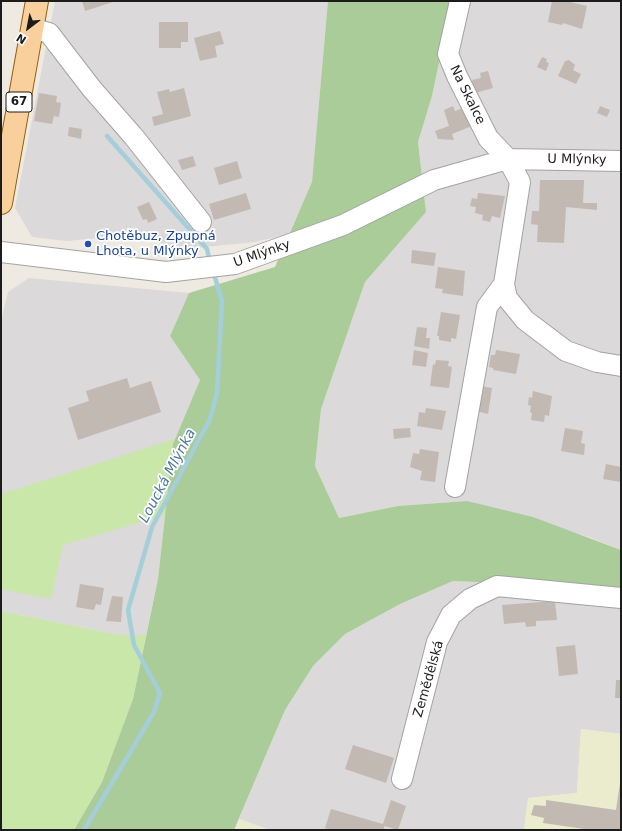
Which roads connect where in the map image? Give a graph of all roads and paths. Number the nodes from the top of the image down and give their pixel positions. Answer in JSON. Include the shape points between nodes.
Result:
{"nodes":[{"id":1,"x":37,"y":1,"type":"edge"},
{"id":2,"x":460,"y":1,"type":"edge"},
{"id":3,"x":32,"y":28,"type":"junction"},
{"id":4,"x":620,"y":157,"type":"edge"},
{"id":5,"x":508,"y":159,"type":"junction"},
{"id":6,"x":1,"y":203,"type":"edge"},
{"id":7,"x":201,"y":222,"type":"dead end"},
{"id":8,"x":1,"y":252,"type":"edge"},
{"id":9,"x":504,"y":284,"type":"junction"},
{"id":10,"x":621,"y":366,"type":"edge"},
{"id":11,"x":455,"y":486,"type":"dead end"},
{"id":12,"x":621,"y":598,"type":"edge"},
{"id":13,"x":402,"y":779,"type":"dead end"}],
"edges":[{"from":1,"to":3,"type":"main road","number":"67"},
{"from":2,"to":5,"type":"street","name":"Na Skalce","via":[[448,54],[488,138]]},
{"from":3,"to":6,"type":"main road","number":"67"},
{"from":3,"to":7,"type":"street","via":[[49,33]]},
{"from":4,"to":5,"type":"street","name":"U Mlýnky"},
{"from":5,"to":8,"type":"street","name":"U Mlýnky","via":[[434,180],[344,225],[236,264],[166,272]]},
{"from":5,"to":9,"type":"street","via":[[520,182]]},
{"from":9,"to":10,"type":"street","via":[[507,298],[524,320],[566,351],[597,362]]},
{"from":9,"to":11,"type":"street","via":[[487,307]]},
{"from":12,"to":13,"type":"street","name":"Zemědělská","via":[[497,586],[470,599],[451,615],[438,642]]}]}
